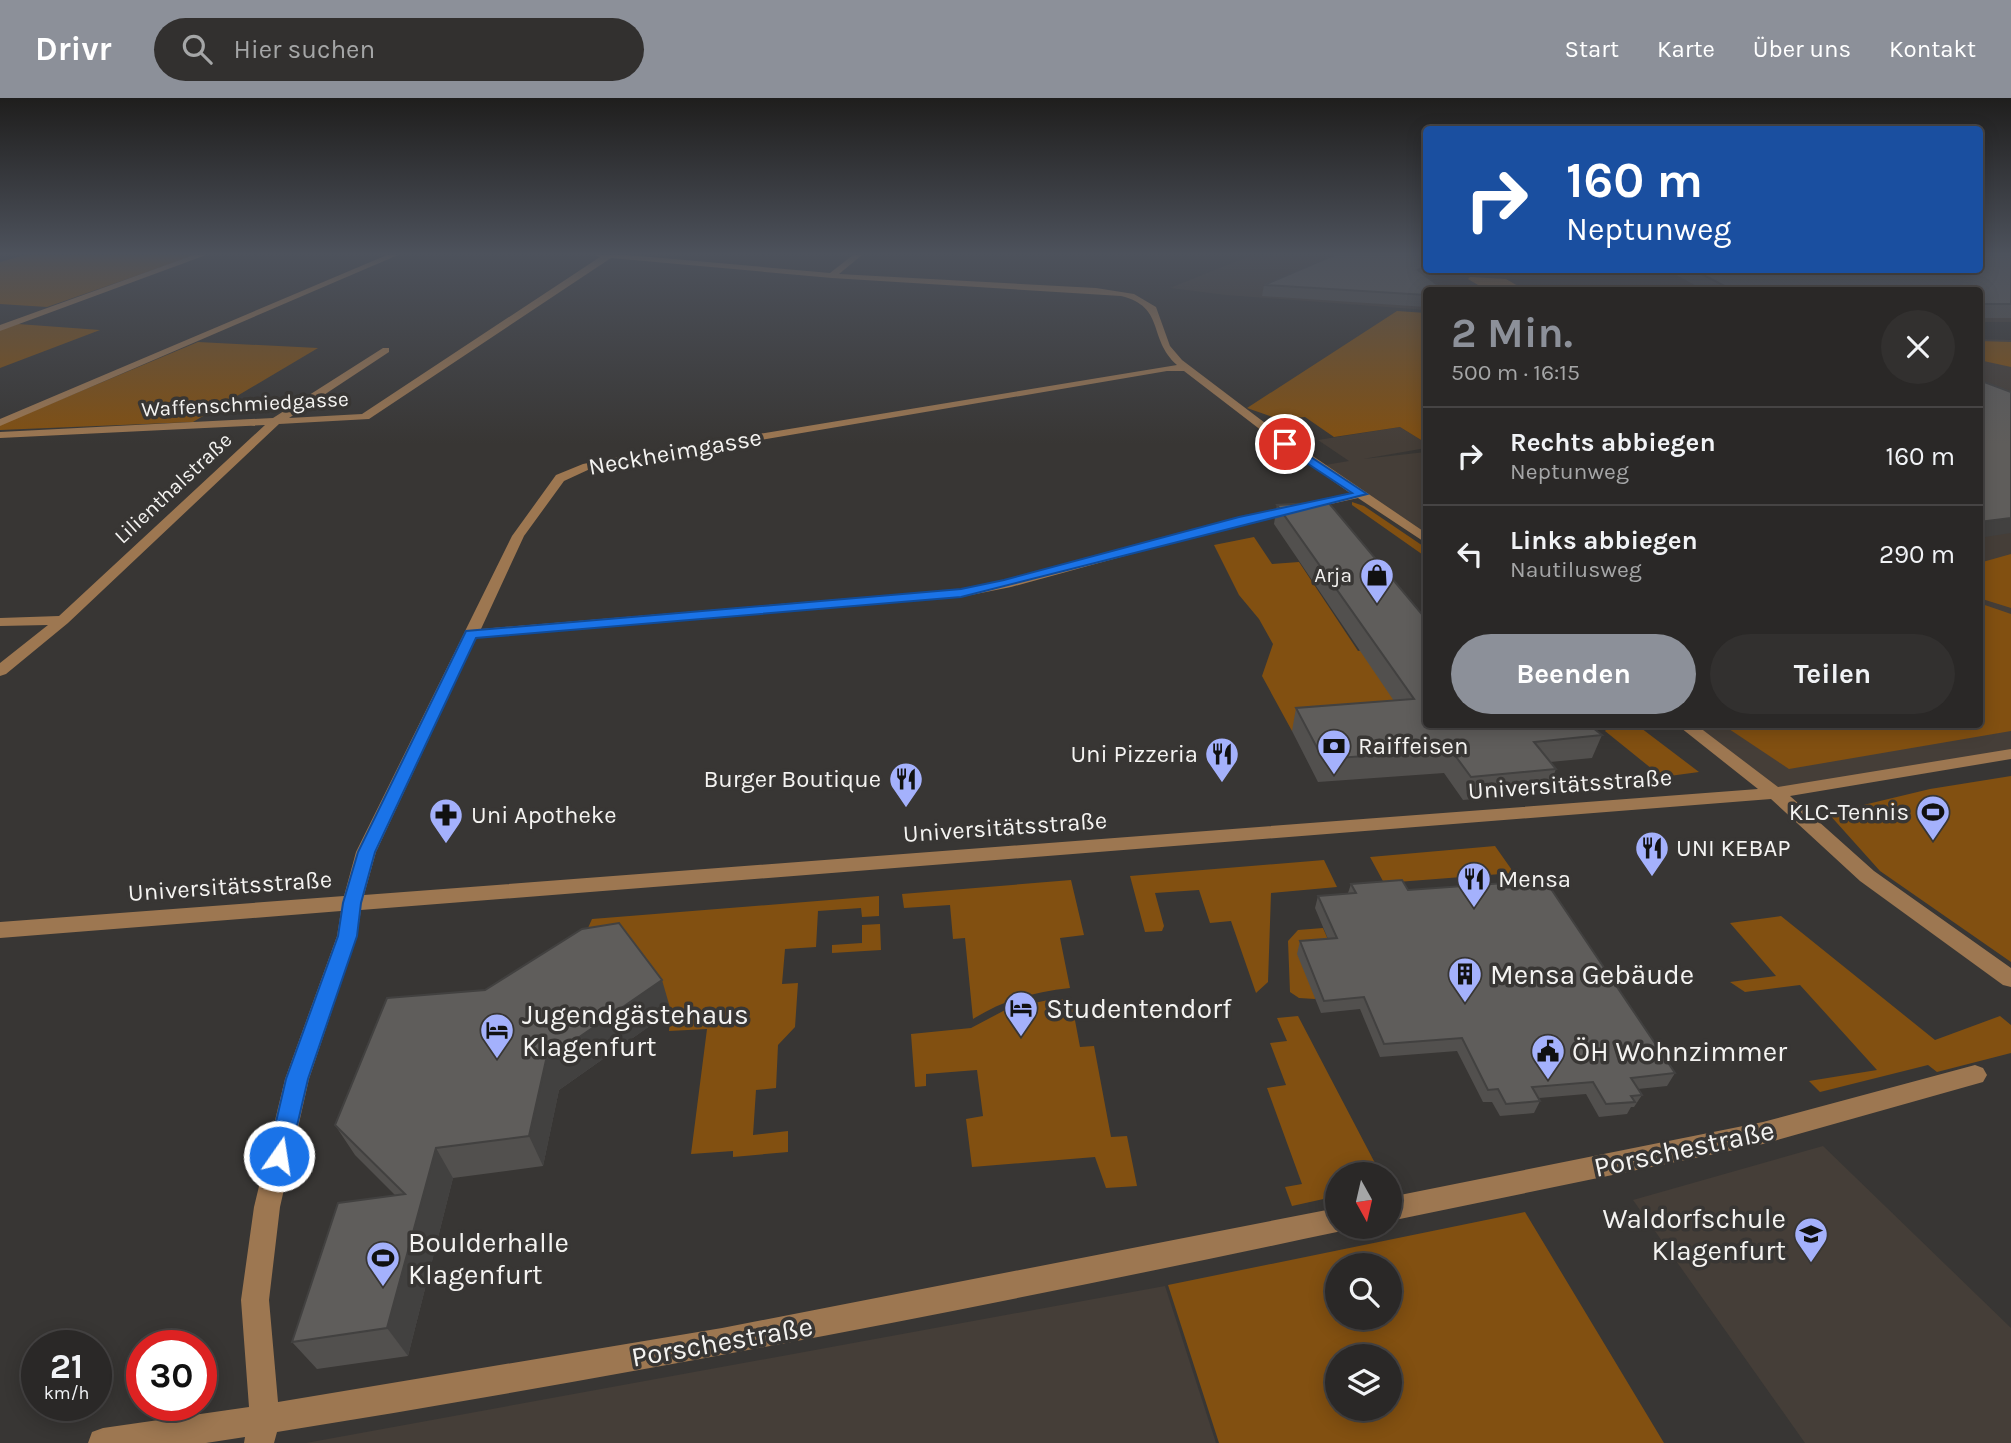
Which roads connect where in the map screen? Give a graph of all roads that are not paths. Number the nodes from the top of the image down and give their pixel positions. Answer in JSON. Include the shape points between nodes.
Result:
{"nodes":[{"id":1,"x":28,"y":318,"type":"edge"},
{"id":2,"x":245,"y":318,"type":"edge"},
{"id":3,"x":517,"y":318,"type":"edge"},
{"id":4,"x":1157,"y":318,"type":"edge"},
{"id":5,"x":0,"y":328,"type":"edge"},
{"id":6,"x":386,"y":350,"type":"dead end"},
{"id":7,"x":1186,"y":368,"type":"junction"},
{"id":8,"x":275,"y":422,"type":"junction"},
{"id":9,"x":0,"y":424,"type":"edge"},
{"id":10,"x":0,"y":435,"type":"edge"},
{"id":11,"x":1361,"y":494,"type":"junction"},
{"id":12,"x":1423,"y":537,"type":"edge"},
{"id":13,"x":63,"y":620,"type":"junction"},
{"id":14,"x":0,"y":622,"type":"edge"},
{"id":15,"x":471,"y":634,"type":"junction"},
{"id":16,"x":0,"y":671,"type":"edge"},
{"id":17,"x":1689,"y":728,"type":"edge"},
{"id":18,"x":2011,"y":754,"type":"edge"},
{"id":19,"x":1775,"y":793,"type":"junction"},
{"id":20,"x":352,"y":903,"type":"junction"},
{"id":21,"x":0,"y":930,"type":"edge"},
{"id":22,"x":2011,"y":979,"type":"edge"},
{"id":23,"x":1975,"y":1075,"type":"dead end"},
{"id":24,"x":1402,"y":1207,"type":"edge"},
{"id":25,"x":1325,"y":1222,"type":"edge"},
{"id":26,"x":262,"y":1432,"type":"edge"},
{"id":27,"x":103,"y":1443,"type":"edge"}],
"edges":[{"from":1,"to":5,"type":"street"},
{"from":2,"to":9,"type":"street"},
{"from":3,"to":8,"type":"street","name":"Waffenschmiedgasse","via":[[365,417]]},
{"from":4,"to":7,"type":"street","via":[[1166,349]]},
{"from":6,"to":8,"type":"street","name":"Lilienthalstraße"},
{"from":7,"to":11,"type":"street","via":[[1268,433]]},
{"from":7,"to":15,"type":"street","name":"Neckheimgasse","via":[[968,400],[572,471],[552,486],[518,536]]},
{"from":8,"to":10,"type":"street","name":"Waffenschmiedgasse"},
{"from":8,"to":13,"type":"street","name":"Lilienthalstraße"},
{"from":11,"to":12,"type":"street"},
{"from":11,"to":15,"type":"street","via":[[961,593]]},
{"from":13,"to":14,"type":"street"},
{"from":13,"to":16,"type":"street","name":"Lilienthalstraße"},
{"from":15,"to":20,"type":"street","name":"Neckheimgasse","via":[[366,852]]},
{"from":17,"to":19,"type":"street"},
{"from":18,"to":19,"type":"street","name":"Universitätsstraße"},
{"from":19,"to":20,"type":"street","name":"Universitätsstraße"},
{"from":19,"to":22,"type":"street","via":[[1867,876]]},
{"from":20,"to":21,"type":"street","name":"Universitätsstraße"},
{"from":20,"to":26,"type":"street","name":"Neckheimgasse","via":[[347,936],[297,1079],[267,1207],[255,1300]]},
{"from":23,"to":24,"type":"street","name":"Porschestraße","via":[[1763,1133]]},
{"from":25,"to":26,"type":"street","name":"Porschestraße"},
{"from":26,"to":27,"type":"street","name":"Porschestraße"}]}
